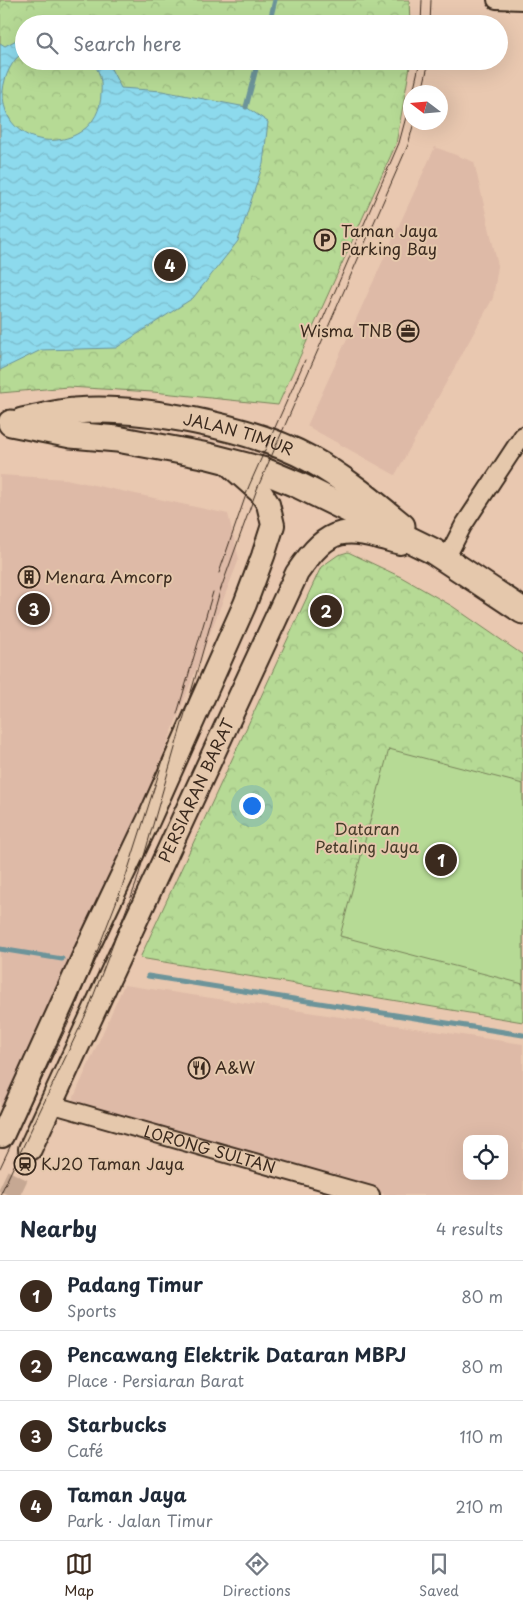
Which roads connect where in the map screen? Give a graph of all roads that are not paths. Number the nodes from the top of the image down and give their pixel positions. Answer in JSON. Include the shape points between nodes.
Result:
{"nodes":[{"id":1,"x":496,"y":0,"type":"edge"},
{"id":2,"x":523,"y":1,"type":"edge"},
{"id":3,"x":6,"y":424,"type":"edge"},
{"id":4,"x":523,"y":435,"type":"edge"},
{"id":5,"x":225,"y":461,"type":"junction"},
{"id":6,"x":439,"y":555,"type":"junction"},
{"id":7,"x":523,"y":611,"type":"edge"},
{"id":8,"x":50,"y":1104,"type":"junction"},
{"id":9,"x":2,"y":1136,"type":"dead end"},
{"id":10,"x":30,"y":1149,"type":"tunnel mouth"},
{"id":11,"x":371,"y":1195,"type":"edge"}],
"edges":[{"from":1,"to":2,"type":"street"},
{"from":3,"to":5,"type":"main road","name":"JALAN TIMUR","via":[[117,439]]},
{"from":3,"to":6,"type":"main road","name":"JALAN TIMUR","via":[[73,411],[113,411],[156,415],[257,437],[309,458],[351,485]]},
{"from":4,"to":6,"type":"street","via":[[463,526]]},
{"from":5,"to":6,"type":"main road","name":"JALAN TIMUR","via":[[262,470],[298,485]]},
{"from":5,"to":9,"type":"street","name":"PERSIARAN BARAT","via":[[261,493],[268,504],[273,525],[263,556],[149,819]]},
{"from":6,"to":7,"type":"main road","name":"JALAN TIMUR"},
{"from":6,"to":8,"type":"street","name":"PERSIARAN BARAT","via":[[358,531],[342,533],[319,545],[297,572],[118,964]]},
{"from":8,"to":10,"type":"street","name":"PERSIARAN BARAT"},
{"from":8,"to":11,"type":"street","name":"LORONG SULTAN"}]}
